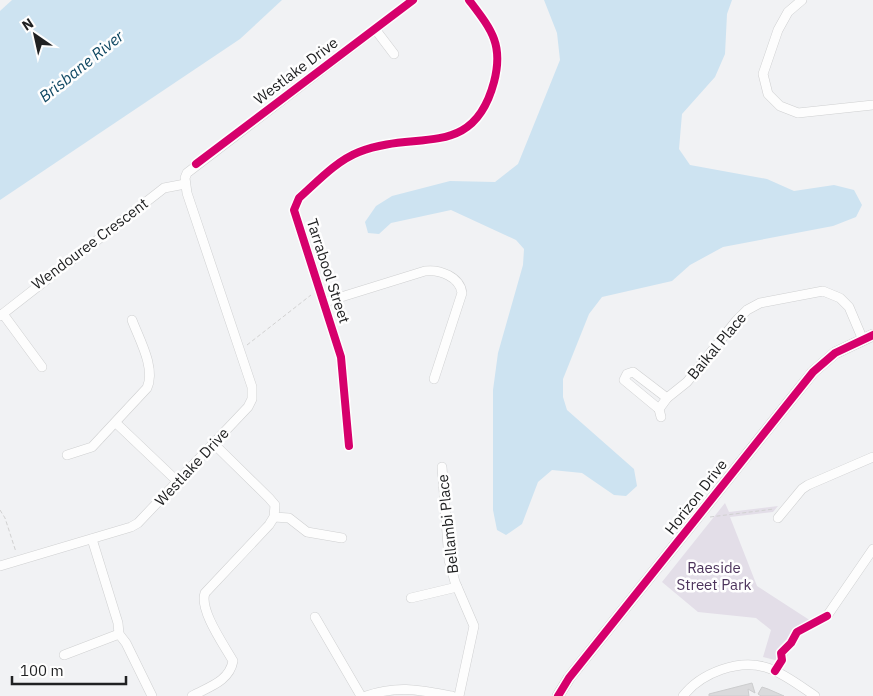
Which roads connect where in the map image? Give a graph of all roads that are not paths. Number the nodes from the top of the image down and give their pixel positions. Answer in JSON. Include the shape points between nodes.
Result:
{"nodes":[{"id":1,"x":413,"y":0,"type":"edge"},
{"id":2,"x":469,"y":0,"type":"edge"},
{"id":3,"x":802,"y":0,"type":"edge"},
{"id":4,"x":375,"y":29,"type":"junction"},
{"id":5,"x":394,"y":54,"type":"dead end"},
{"id":6,"x":873,"y":105,"type":"edge"},
{"id":7,"x":185,"y":184,"type":"junction"},
{"id":8,"x":324,"y":302,"type":"junction"},
{"id":9,"x":1,"y":315,"type":"edge"},
{"id":10,"x":132,"y":320,"type":"dead end"},
{"id":11,"x":868,"y":337,"type":"edge"},
{"id":12,"x":42,"y":367,"type":"dead end"},
{"id":13,"x":434,"y":379,"type":"dead end"},
{"id":14,"x":667,"y":398,"type":"junction"},
{"id":15,"x":116,"y":423,"type":"junction"},
{"id":16,"x":214,"y":444,"type":"junction"},
{"id":17,"x":349,"y":446,"type":"dead end"},
{"id":18,"x":68,"y":455,"type":"dead end"},
{"id":19,"x":873,"y":456,"type":"edge"},
{"id":20,"x":442,"y":467,"type":"dead end"},
{"id":21,"x":178,"y":482,"type":"junction"},
{"id":22,"x":274,"y":517,"type":"junction"},
{"id":23,"x":779,"y":517,"type":"road end"},
{"id":24,"x":342,"y":538,"type":"dead end"},
{"id":25,"x":92,"y":539,"type":"junction"},
{"id":26,"x":873,"y":549,"type":"edge"},
{"id":27,"x":0,"y":566,"type":"edge"},
{"id":28,"x":457,"y":587,"type":"junction"},
{"id":29,"x":411,"y":598,"type":"dead end"},
{"id":30,"x":827,"y":616,"type":"dead end"},
{"id":31,"x":315,"y":617,"type":"dead end"},
{"id":32,"x":119,"y":634,"type":"junction"},
{"id":33,"x":64,"y":656,"type":"dead end"},
{"id":34,"x":152,"y":696,"type":"edge"},
{"id":35,"x":192,"y":696,"type":"edge"},
{"id":36,"x":361,"y":696,"type":"edge"},
{"id":37,"x":366,"y":696,"type":"edge"},
{"id":38,"x":452,"y":696,"type":"edge"},
{"id":39,"x":458,"y":696,"type":"edge"},
{"id":40,"x":558,"y":696,"type":"edge"},
{"id":41,"x":683,"y":696,"type":"edge"},
{"id":42,"x":815,"y":696,"type":"edge"}],
"edges":[{"from":1,"to":4,"type":"street","name":"Westlake Drive"},
{"from":2,"to":8,"type":"street","name":"Tarrabool Street","via":[[493,33],[499,51],[484,111],[471,125],[453,135],[358,152],[298,198],[294,210]]},
{"from":3,"to":6,"type":"street","via":[[788,12],[778,30],[763,74],[768,94],[780,106],[798,113]]},
{"from":4,"to":5,"type":"street"},
{"from":4,"to":7,"type":"street","name":"Westlake Drive","via":[[196,164],[187,173]]},
{"from":7,"to":9,"type":"street","name":"Wendouree Crescent","via":[[164,188]]},
{"from":7,"to":16,"type":"street","name":"Westlake Drive","via":[[252,387],[248,407]]},
{"from":8,"to":13,"type":"street","via":[[425,271],[432,270],[455,279],[461,285],[462,293]]},
{"from":8,"to":17,"type":"street","name":"Tarrabool Street","via":[[341,357]]},
{"from":9,"to":12,"type":"street"},
{"from":10,"to":15,"type":"street","via":[[151,380],[148,388]]},
{"from":11,"to":14,"type":"street","name":"Baikal Place","via":[[849,307],[840,298],[824,291],[760,303],[736,321],[687,382]]},
{"from":11,"to":40,"type":"street","name":"Horizon Drive","via":[[835,353],[813,372]]},
{"from":14,"to":14,"type":"street","name":"Baikal Place","via":[[660,413],[628,385],[624,380],[627,374],[634,372]]},
{"from":15,"to":18,"type":"street","via":[[92,447]]},
{"from":15,"to":21,"type":"street"},
{"from":16,"to":21,"type":"street","name":"Westlake Drive"},
{"from":16,"to":22,"type":"street","via":[[275,505]]},
{"from":19,"to":23,"type":"street","via":[[808,485]]},
{"from":20,"to":28,"type":"street","name":"Bellambi Place","via":[[449,560]]},
{"from":21,"to":25,"type":"street","name":"Westlake Drive","via":[[138,523]]},
{"from":22,"to":24,"type":"street","via":[[289,518],[307,532]]},
{"from":22,"to":35,"type":"street","via":[[205,592],[203,599],[207,613],[233,661],[226,677]]},
{"from":25,"to":27,"type":"street","name":"Westlake Drive"},
{"from":25,"to":32,"type":"street"},
{"from":26,"to":30,"type":"street"},
{"from":28,"to":29,"type":"street"},
{"from":28,"to":39,"type":"street","name":"Bellambi Place","via":[[474,626]]},
{"from":31,"to":36,"type":"street"},
{"from":32,"to":33,"type":"street"},
{"from":32,"to":34,"type":"street"},
{"from":37,"to":38,"type":"street","via":[[382,690],[410,688]]},
{"from":41,"to":42,"type":"street","via":[[698,680],[716,671],[756,666],[788,677]]}]}
